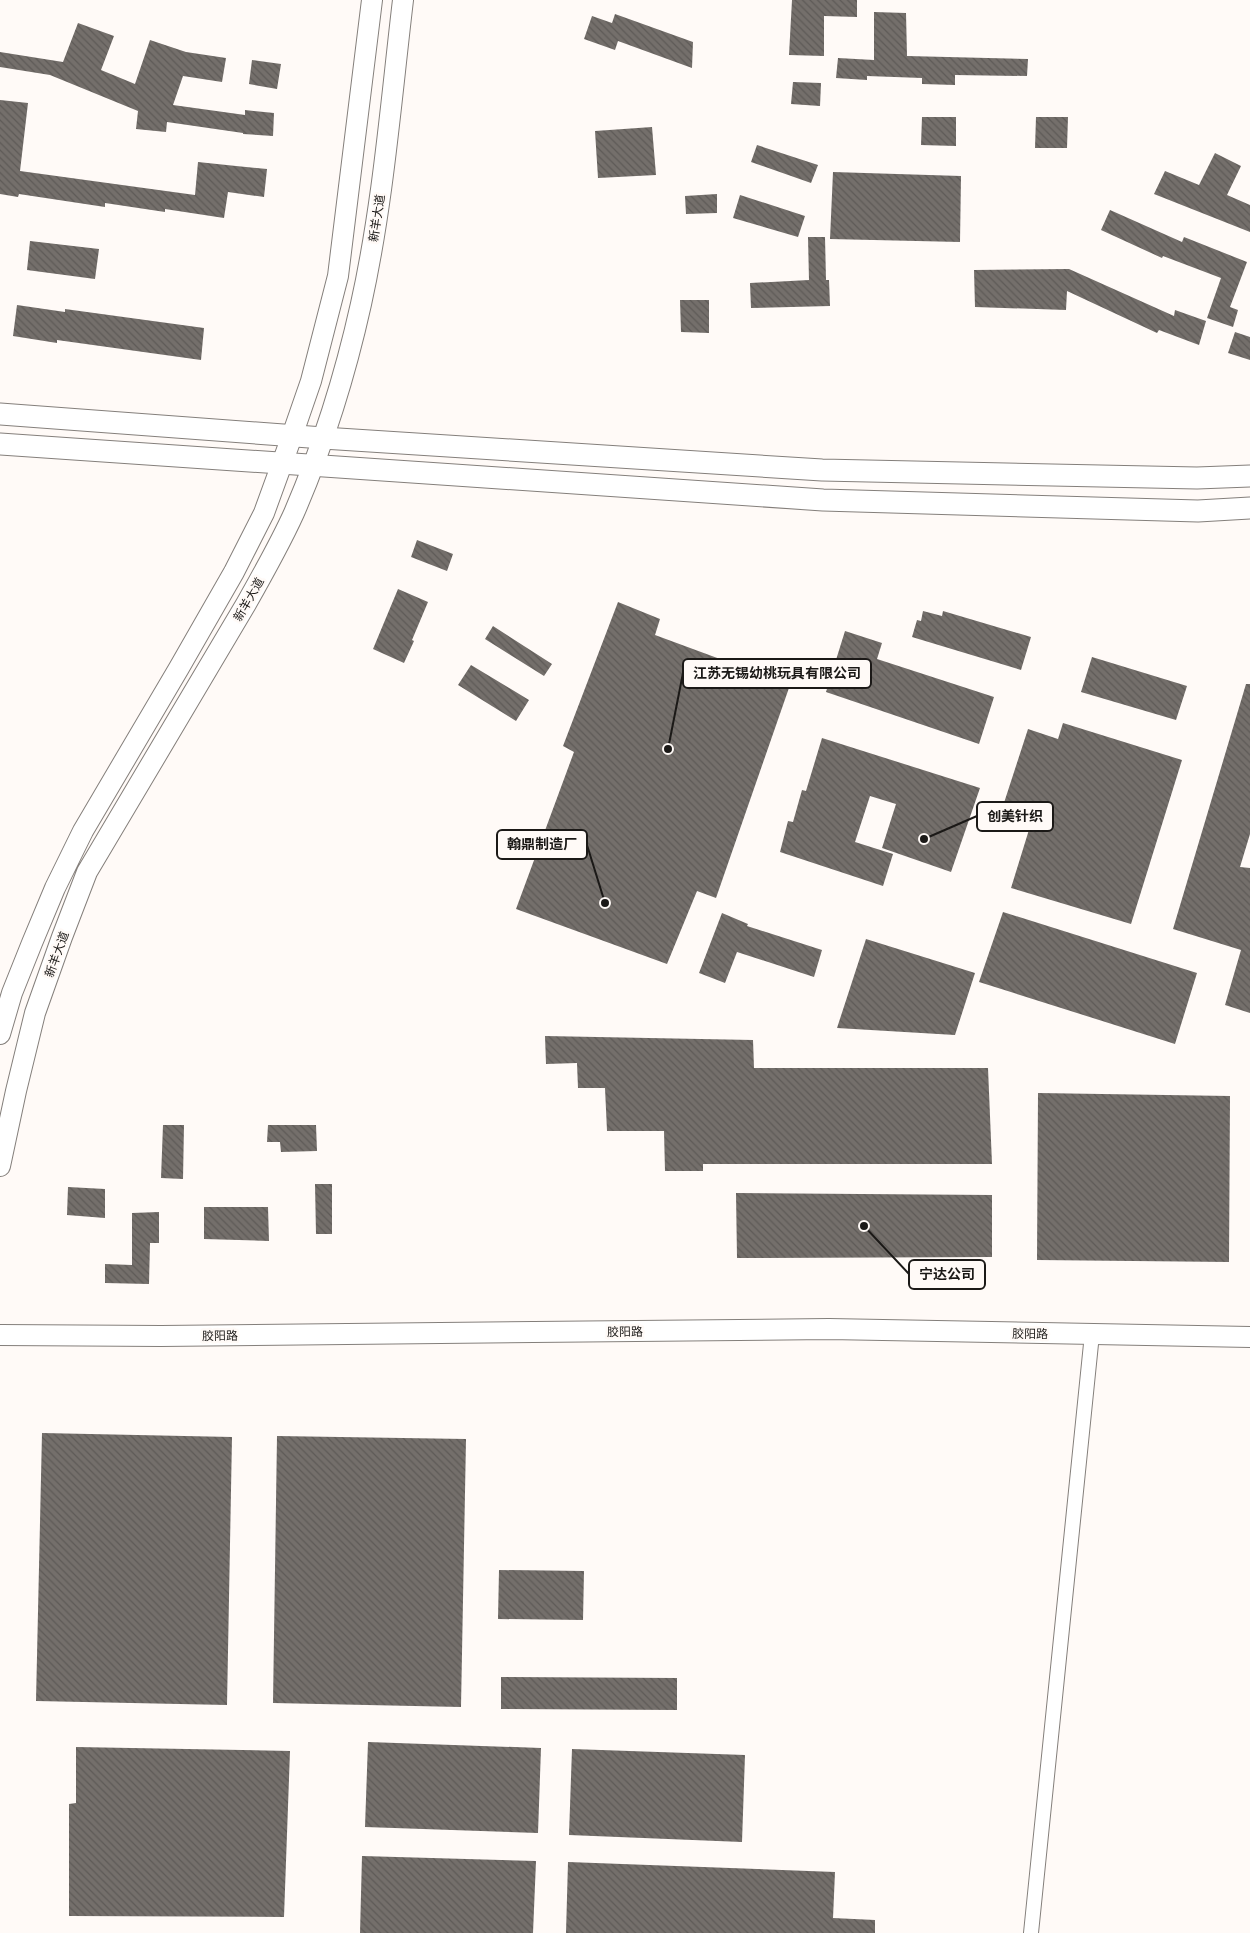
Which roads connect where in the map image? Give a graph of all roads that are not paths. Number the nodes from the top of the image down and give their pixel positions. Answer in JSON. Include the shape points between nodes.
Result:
{"nodes":[{"id":1,"x":372,"y":0,"type":"edge"},
{"id":2,"x":403,"y":0,"type":"edge"},
{"id":3,"x":0,"y":414,"type":"edge"},
{"id":4,"x":292,"y":436,"type":"junction"},
{"id":5,"x":323,"y":438,"type":"junction"},
{"id":6,"x":0,"y":444,"type":"edge"},
{"id":7,"x":282,"y":462,"type":"junction"},
{"id":8,"x":313,"y":465,"type":"junction"},
{"id":9,"x":1250,"y":476,"type":"edge"},
{"id":10,"x":1250,"y":508,"type":"edge"},
{"id":11,"x":0,"y":1034,"type":"edge"},
{"id":12,"x":0,"y":1166,"type":"edge"},
{"id":13,"x":1092,"y":1334,"type":"junction"},
{"id":14,"x":0,"y":1335,"type":"edge"},
{"id":15,"x":1250,"y":1337,"type":"edge"},
{"id":16,"x":1032,"y":1933,"type":"edge"}],
"edges":[{"from":1,"to":4,"type":"main road","name":"新羊大道","via":[[338,276],[311,381]]},
{"from":2,"to":5,"type":"main road","name":"新羊大道","via":[[377,215],[361,303]]},
{"from":3,"to":4,"type":"main road"},
{"from":4,"to":5,"type":"main road"},
{"from":4,"to":7,"type":"main road","name":"新羊大道"},
{"from":5,"to":8,"type":"main road","name":"新羊大道"},
{"from":5,"to":9,"type":"main road","via":[[822,470],[1197,478]]},
{"from":6,"to":7,"type":"main road"},
{"from":7,"to":8,"type":"main road"},
{"from":7,"to":11,"type":"main road","name":"新羊大道","via":[[264,513],[234,572],[83,831],[32,943]]},
{"from":8,"to":10,"type":"main road","via":[[823,500],[1198,511]]},
{"from":8,"to":12,"type":"main road","name":"新羊大道","via":[[293,514],[246,604],[87,872],[35,1013]]},
{"from":13,"to":14,"type":"main road","name":"胶阳路","via":[[829,1329]]},
{"from":13,"to":15,"type":"main road","name":"胶阳路"},
{"from":13,"to":16,"type":"street"}]}
